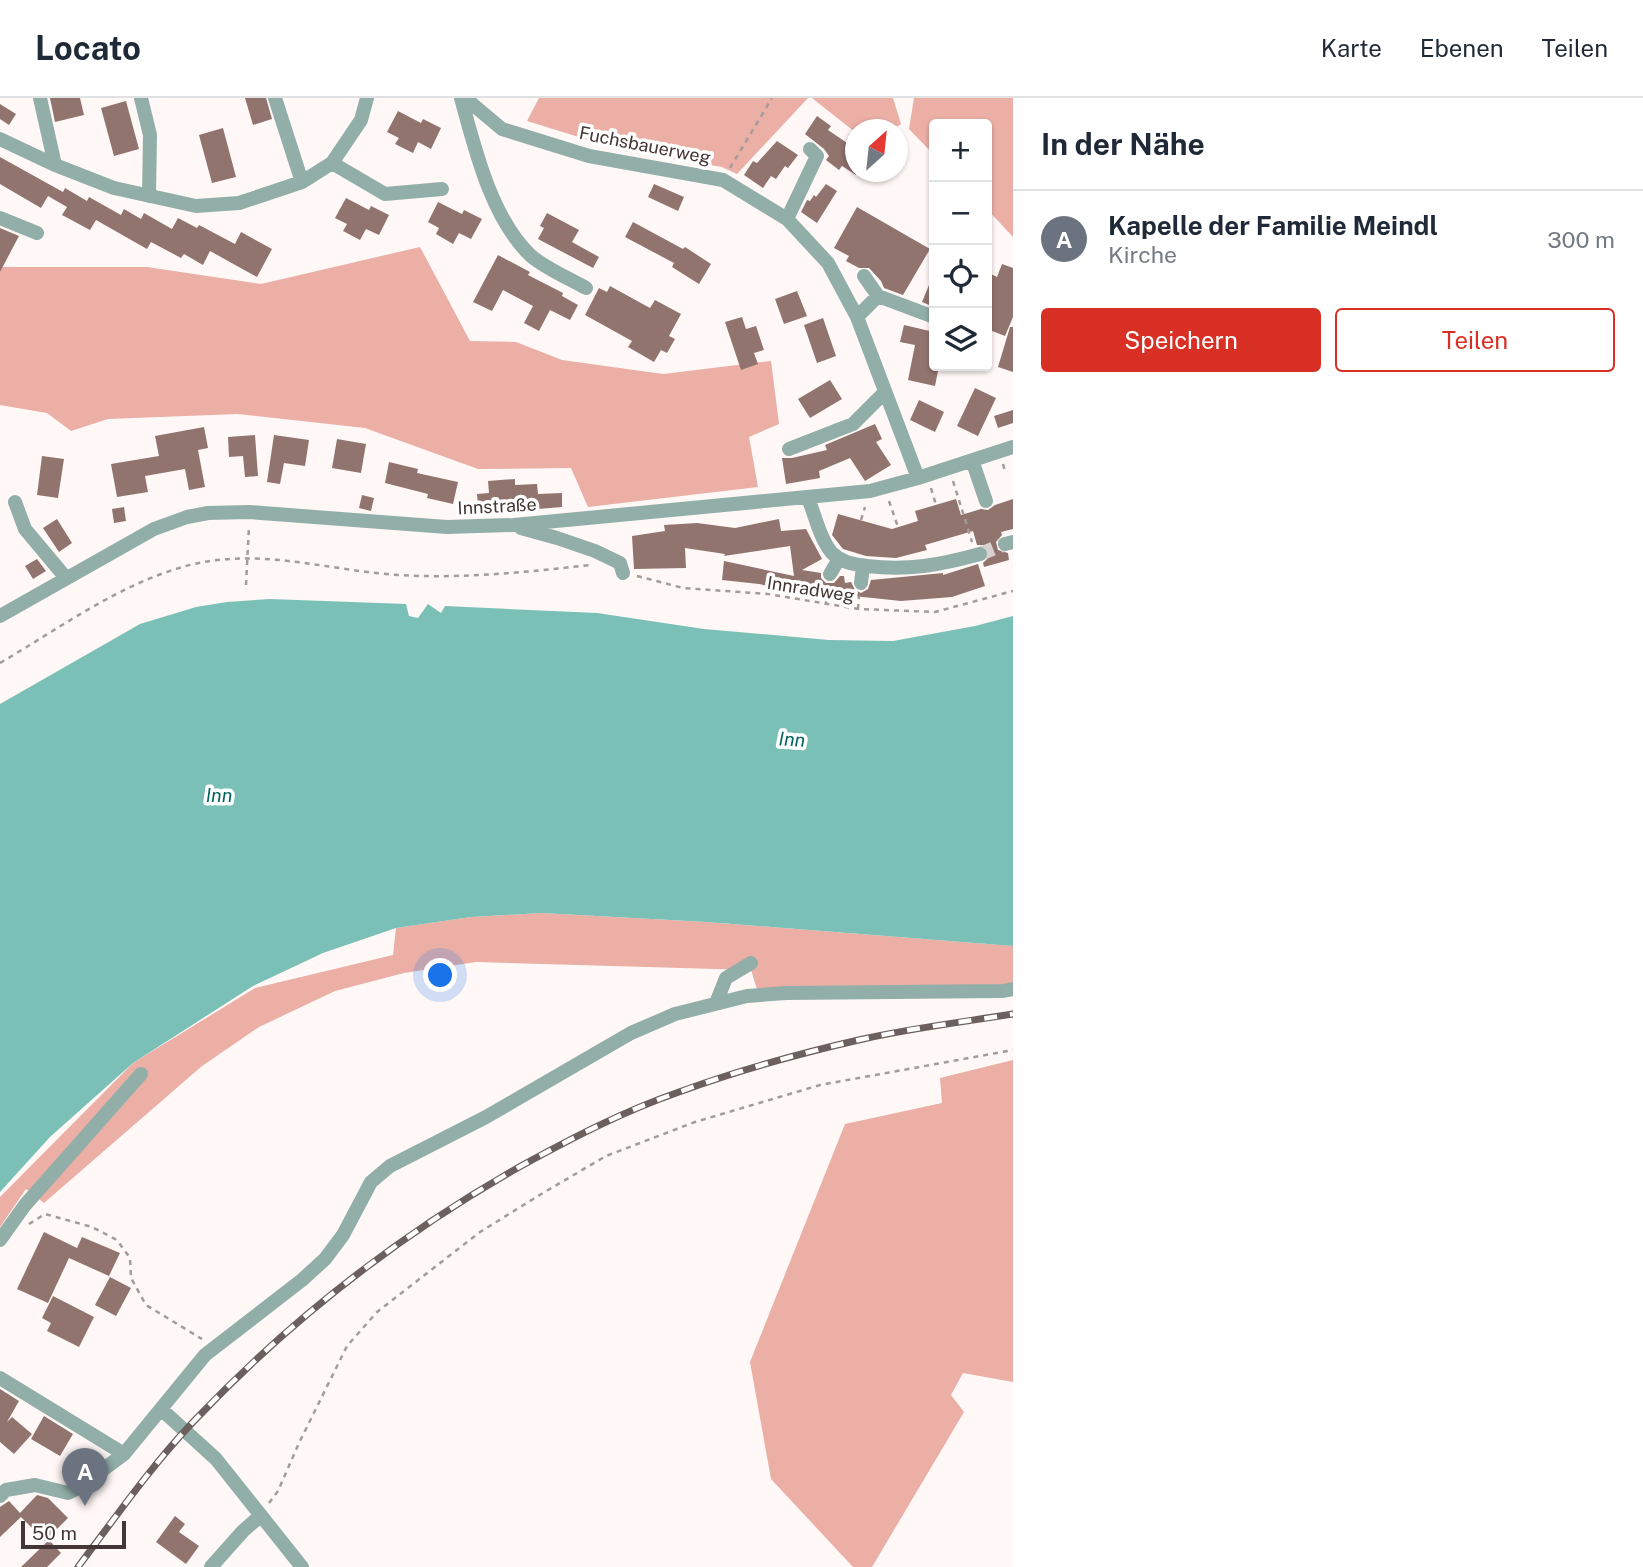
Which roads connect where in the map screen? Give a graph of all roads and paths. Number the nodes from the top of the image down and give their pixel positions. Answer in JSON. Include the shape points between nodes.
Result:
{"nodes":[{"id":1,"x":40,"y":98,"type":"edge"},
{"id":2,"x":141,"y":98,"type":"edge"},
{"id":3,"x":275,"y":98,"type":"edge"},
{"id":4,"x":367,"y":98,"type":"edge"},
{"id":5,"x":463,"y":98,"type":"edge"},
{"id":6,"x":772,"y":98,"type":"edge"},
{"id":7,"x":0,"y":139,"type":"edge"},
{"id":8,"x":810,"y":149,"type":"dead end"},
{"id":9,"x":332,"y":163,"type":"junction"},
{"id":10,"x":55,"y":165,"type":"junction"},
{"id":11,"x":723,"y":180,"type":"junction"},
{"id":12,"x":302,"y":182,"type":"junction"},
{"id":13,"x":442,"y":189,"type":"dead end"},
{"id":14,"x":149,"y":196,"type":"junction"},
{"id":15,"x":0,"y":218,"type":"edge"},
{"id":16,"x":787,"y":219,"type":"junction"},
{"id":17,"x":37,"y":233,"type":"dead end"},
{"id":18,"x":864,"y":276,"type":"dead end"},
{"id":19,"x":586,"y":288,"type":"dead end"},
{"id":20,"x":878,"y":296,"type":"junction"},
{"id":21,"x":929,"y":315,"type":"edge"},
{"id":22,"x":858,"y":317,"type":"junction"},
{"id":23,"x":885,"y":392,"type":"junction"},
{"id":24,"x":1013,"y":447,"type":"edge"},
{"id":25,"x":789,"y":449,"type":"dead end"},
{"id":26,"x":972,"y":460,"type":"junction"},
{"id":27,"x":948,"y":468,"type":"junction"},
{"id":28,"x":922,"y":477,"type":"junction"},
{"id":29,"x":884,"y":488,"type":"junction"},
{"id":30,"x":808,"y":498,"type":"junction"},
{"id":31,"x":986,"y":501,"type":"dead end"},
{"id":32,"x":15,"y":502,"type":"dead end"},
{"id":33,"x":936,"y":505,"type":"dead end"},
{"id":34,"x":249,"y":523,"type":"dead end"},
{"id":35,"x":514,"y":526,"type":"junction"},
{"id":36,"x":898,"y":527,"type":"dead end"},
{"id":37,"x":978,"y":554,"type":"joint"},
{"id":38,"x":249,"y":557,"type":"junction"},
{"id":39,"x":839,"y":559,"type":"junction"},
{"id":40,"x":599,"y":566,"type":"dead end"},
{"id":41,"x":863,"y":566,"type":"junction"},
{"id":42,"x":623,"y":573,"type":"joint"},
{"id":43,"x":830,"y":573,"type":"dead end"},
{"id":44,"x":66,"y":578,"type":"junction"},
{"id":45,"x":862,"y":583,"type":"dead end"},
{"id":46,"x":246,"y":585,"type":"dead end"},
{"id":47,"x":1013,"y":591,"type":"edge"},
{"id":48,"x":859,"y":598,"type":"dead end"},
{"id":49,"x":858,"y":609,"type":"junction"},
{"id":50,"x":0,"y":616,"type":"edge"},
{"id":51,"x":0,"y":663,"type":"edge"},
{"id":52,"x":751,"y":963,"type":"dead end"},
{"id":53,"x":1013,"y":989,"type":"edge"},
{"id":54,"x":716,"y":1003,"type":"junction"},
{"id":55,"x":1013,"y":1049,"type":"edge"},
{"id":56,"x":141,"y":1074,"type":"dead end"},
{"id":57,"x":22,"y":1228,"type":"dead end"},
{"id":58,"x":0,"y":1240,"type":"edge"},
{"id":59,"x":214,"y":1347,"type":"junction"},
{"id":60,"x":0,"y":1378,"type":"edge"},
{"id":61,"x":161,"y":1409,"type":"junction"},
{"id":62,"x":124,"y":1454,"type":"junction"},
{"id":63,"x":0,"y":1496,"type":"edge"},
{"id":64,"x":260,"y":1516,"type":"junction"},
{"id":65,"x":211,"y":1567,"type":"edge"},
{"id":66,"x":302,"y":1567,"type":"edge"}],
"edges":[{"from":1,"to":10,"type":"street"},
{"from":2,"to":14,"type":"street","via":[[150,135]]},
{"from":3,"to":12,"type":"street"},
{"from":4,"to":9,"type":"street","via":[[361,120]]},
{"from":5,"to":11,"type":"street","name":"Fuchsbauerweg","via":[[502,129],[589,156]]},
{"from":5,"to":19,"type":"street","name":"Fuchsbauerweg","via":[[474,146],[499,213],[531,256]]},
{"from":6,"to":11,"type":"path"},
{"from":7,"to":10,"type":"street"},
{"from":8,"to":16,"type":"street","via":[[817,156]]},
{"from":9,"to":12,"type":"street"},
{"from":9,"to":13,"type":"street","via":[[385,194]]},
{"from":10,"to":14,"type":"street"},
{"from":11,"to":16,"type":"street","name":"Fuchsbauerweg"},
{"from":12,"to":14,"type":"street","via":[[239,203],[196,206]]},
{"from":15,"to":17,"type":"street"},
{"from":16,"to":22,"type":"street","name":"Fuchsbauerweg","via":[[828,264]]},
{"from":18,"to":20,"type":"street"},
{"from":20,"to":21,"type":"street"},
{"from":20,"to":22,"type":"street"},
{"from":22,"to":23,"type":"street","name":"Fuchsbauerweg"},
{"from":23,"to":25,"type":"street","via":[[853,424]]},
{"from":23,"to":28,"type":"street","name":"Fuchsbauerweg"},
{"from":24,"to":26,"type":"street","name":"Innstraße"},
{"from":26,"to":27,"type":"street","name":"Innstraße"},
{"from":26,"to":31,"type":"street"},
{"from":27,"to":28,"type":"street","name":"Innstraße"},
{"from":27,"to":37,"type":"path"},
{"from":28,"to":29,"type":"street","name":"Innstraße"},
{"from":28,"to":33,"type":"path"},
{"from":29,"to":30,"type":"street","name":"Innstraße"},
{"from":29,"to":36,"type":"path"},
{"from":30,"to":35,"type":"street","name":"Innstraße"},
{"from":30,"to":39,"type":"street","via":[[827,546]]},
{"from":32,"to":44,"type":"street","via":[[26,529]]},
{"from":34,"to":38,"type":"path"},
{"from":35,"to":42,"type":"street","via":[[595,551],[620,564]]},
{"from":35,"to":44,"type":"street","name":"Innstraße","via":[[447,527],[208,513],[154,529]]},
{"from":37,"to":41,"type":"street","via":[[898,570]]},
{"from":38,"to":40,"type":"path","via":[[399,575],[504,574]]},
{"from":38,"to":46,"type":"path"},
{"from":38,"to":51,"type":"path","via":[[192,565],[143,582]]},
{"from":39,"to":41,"type":"street"},
{"from":39,"to":43,"type":"street"},
{"from":41,"to":45,"type":"street"},
{"from":42,"to":49,"type":"path","name":"Innradweg","via":[[683,588],[768,594]]},
{"from":44,"to":50,"type":"street","name":"Innstraße"},
{"from":47,"to":49,"type":"path","name":"Innradweg","via":[[934,612]]},
{"from":48,"to":49,"type":"path"},
{"from":52,"to":54,"type":"street","via":[[726,978]]},
{"from":53,"to":54,"type":"street","via":[[786,993]]},
{"from":54,"to":59,"type":"street","via":[[631,1033],[390,1166],[371,1182],[325,1259]]},
{"from":55,"to":64,"type":"path","via":[[820,1085],[695,1122],[606,1156],[480,1232],[377,1312],[347,1346],[278,1491]]},
{"from":56,"to":58,"type":"street","via":[[25,1205]]},
{"from":57,"to":59,"type":"path","via":[[45,1214],[92,1227],[117,1240],[130,1258],[131,1278],[146,1305]]},
{"from":59,"to":61,"type":"street"},
{"from":60,"to":62,"type":"street"},
{"from":61,"to":62,"type":"street"},
{"from":61,"to":64,"type":"street","via":[[216,1459]]},
{"from":62,"to":63,"type":"street","via":[[68,1493],[35,1485],[6,1490]]},
{"from":64,"to":65,"type":"street"},
{"from":64,"to":66,"type":"street"}]}
